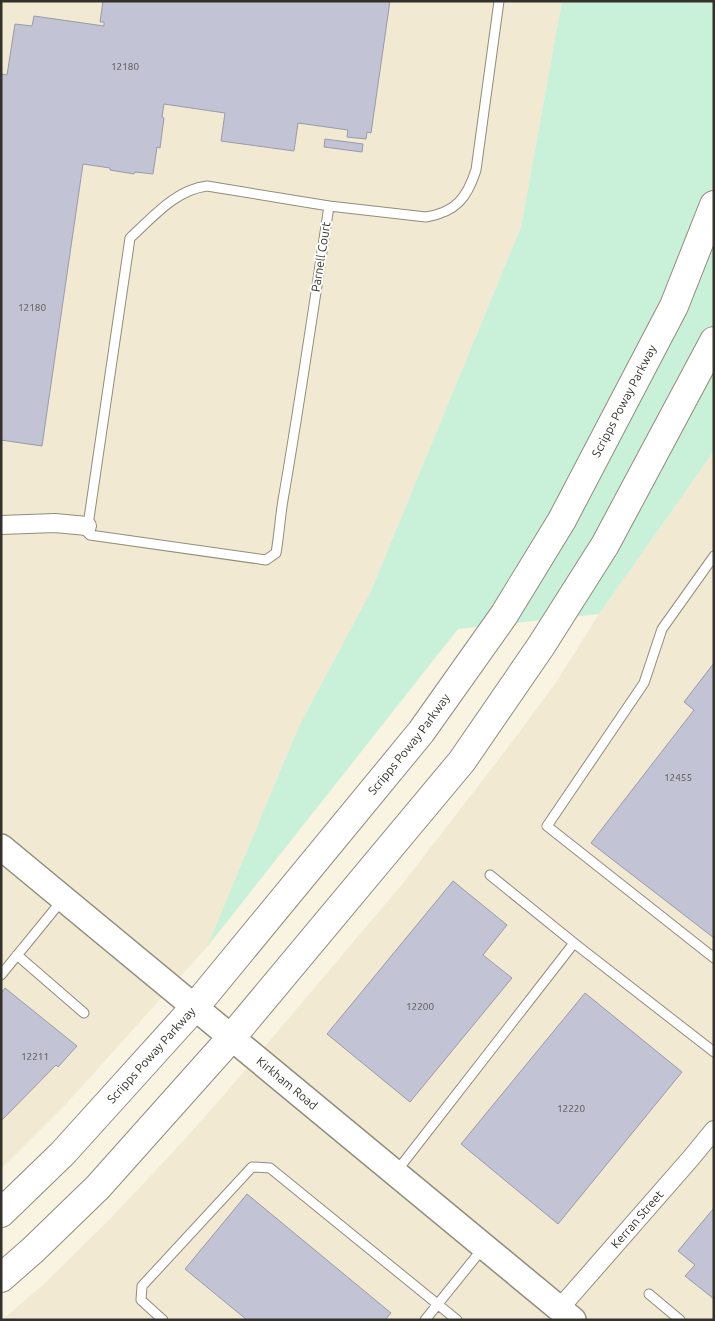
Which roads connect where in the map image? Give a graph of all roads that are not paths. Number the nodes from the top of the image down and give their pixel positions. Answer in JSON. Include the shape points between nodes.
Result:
{"nodes":[{"id":1,"x":499,"y":1,"type":"edge"},
{"id":2,"x":714,"y":205,"type":"edge"},
{"id":3,"x":329,"y":206,"type":"junction"},
{"id":4,"x":714,"y":341,"type":"edge"},
{"id":5,"x":1,"y":525,"type":"edge"},
{"id":6,"x":87,"y":526,"type":"junction"},
{"id":7,"x":714,"y":556,"type":"edge"},
{"id":8,"x":3,"y":852,"type":"edge"},
{"id":9,"x":490,"y":875,"type":"dead end"},
{"id":10,"x":63,"y":899,"type":"junction"},
{"id":11,"x":574,"y":943,"type":"junction"},
{"id":12,"x":17,"y":955,"type":"junction"},
{"id":13,"x":714,"y":958,"type":"edge"},
{"id":14,"x":1,"y":975,"type":"edge"},
{"id":15,"x":194,"y":1008,"type":"junction"},
{"id":16,"x":84,"y":1013,"type":"dead end"},
{"id":17,"x":231,"y":1038,"type":"junction"},
{"id":18,"x":714,"y":1052,"type":"edge"},
{"id":19,"x":714,"y":1130,"type":"edge"},
{"id":20,"x":395,"y":1173,"type":"junction"},
{"id":21,"x":1,"y":1213,"type":"edge"},
{"id":22,"x":484,"y":1247,"type":"junction"},
{"id":23,"x":1,"y":1278,"type":"edge"},
{"id":24,"x":650,"y":1294,"type":"dead end"},
{"id":25,"x":438,"y":1304,"type":"junction"},
{"id":26,"x":566,"y":1314,"type":"edge"},
{"id":27,"x":164,"y":1320,"type":"edge"},
{"id":28,"x":425,"y":1320,"type":"edge"},
{"id":29,"x":457,"y":1320,"type":"edge"},
{"id":30,"x":680,"y":1320,"type":"edge"}],
"edges":[{"from":1,"to":3,"type":"lane","via":[[476,170],[462,200],[452,209],[426,217]]},
{"from":2,"to":15,"type":"main road","name":"Scripps Poway Parkway","via":[[674,306],[562,520],[504,614],[421,732]]},
{"from":3,"to":6,"type":"lane","name":"Parnell Court","via":[[207,186],[194,188],[165,206],[130,238]]},
{"from":3,"to":6,"type":"lane","name":"Parnell Court","via":[[276,553],[266,560],[90,535]]},
{"from":4,"to":17,"type":"main road","via":[[605,545],[515,685],[462,761]]},
{"from":5,"to":6,"type":"street","name":"Parnell Court"},
{"from":7,"to":13,"type":"lane","via":[[662,629],[644,683],[547,826]]},
{"from":8,"to":10,"type":"main road","name":"Kirkham Road"},
{"from":9,"to":11,"type":"lane"},
{"from":10,"to":12,"type":"lane"},
{"from":10,"to":15,"type":"main road","name":"Kirkham Road"},
{"from":11,"to":18,"type":"lane"},
{"from":11,"to":20,"type":"lane"},
{"from":12,"to":14,"type":"lane"},
{"from":12,"to":16,"type":"lane"},
{"from":15,"to":17,"type":"main road","name":"Kirkham Road"},
{"from":15,"to":21,"type":"main road","name":"Scripps Poway Parkway","via":[[63,1153]]},
{"from":17,"to":20,"type":"main road","name":"Kirkham Road"},
{"from":17,"to":23,"type":"main road","via":[[98,1187]]},
{"from":19,"to":26,"type":"street","name":"Kerran Street"},
{"from":20,"to":22,"type":"main road","name":"Kirkham Road"},
{"from":22,"to":25,"type":"lane"},
{"from":22,"to":26,"type":"main road","name":"Kirkham Road"},
{"from":24,"to":30,"type":"lane"},
{"from":25,"to":27,"type":"lane","via":[[270,1168],[252,1167],[142,1286],[140,1300]]},
{"from":25,"to":28,"type":"lane"},
{"from":25,"to":29,"type":"lane"}]}
